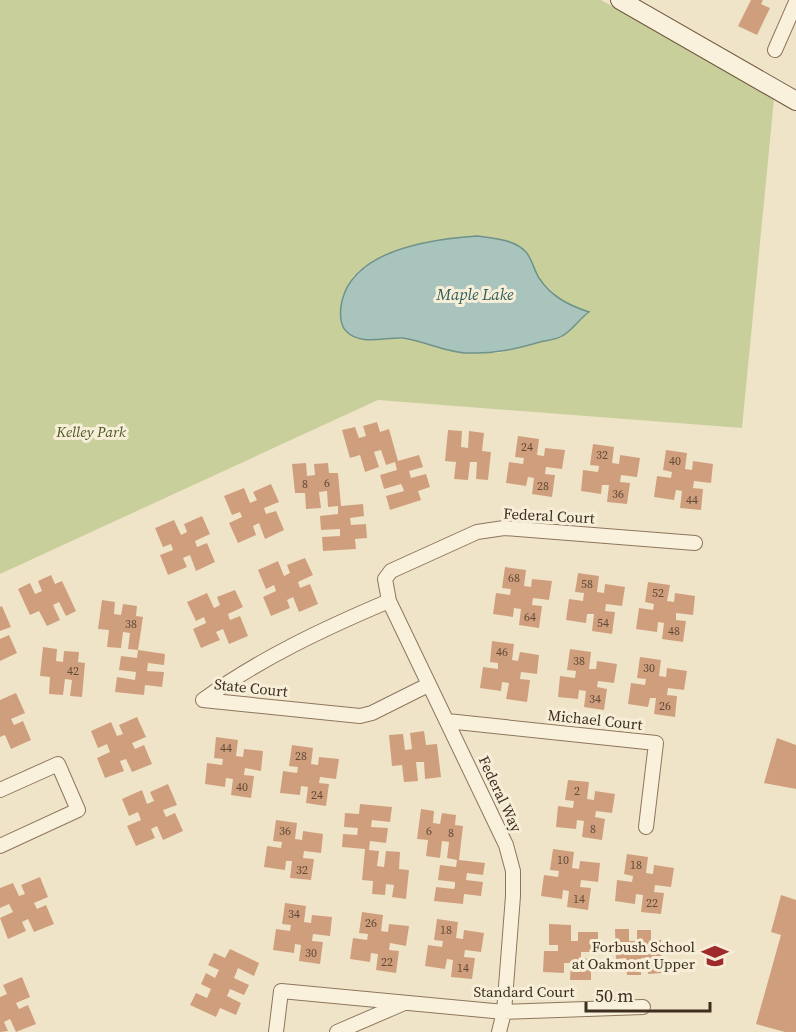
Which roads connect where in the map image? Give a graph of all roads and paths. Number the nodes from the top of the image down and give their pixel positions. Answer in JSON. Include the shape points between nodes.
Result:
{"nodes":[{"id":1,"x":620,"y":0,"type":"edge"},
{"id":2,"x":796,"y":2,"type":"edge"},
{"id":3,"x":775,"y":50,"type":"dead end"},
{"id":4,"x":796,"y":101,"type":"edge"},
{"id":5,"x":695,"y":543,"type":"dead end"},
{"id":6,"x":385,"y":586,"type":"joint"},
{"id":7,"x":389,"y":601,"type":"junction"},
{"id":8,"x":428,"y":685,"type":"junction"},
{"id":9,"x":447,"y":721,"type":"junction"},
{"id":10,"x":0,"y":790,"type":"edge"},
{"id":11,"x":646,"y":827,"type":"dead end"},
{"id":12,"x":0,"y":846,"type":"edge"},
{"id":13,"x":404,"y":1004,"type":"junction"},
{"id":14,"x":644,"y":1006,"type":"dead end"},
{"id":15,"x":504,"y":1012,"type":"junction"},
{"id":16,"x":276,"y":1032,"type":"edge"},
{"id":17,"x":337,"y":1032,"type":"edge"},
{"id":18,"x":499,"y":1032,"type":"edge"}],
"edges":[{"from":1,"to":4,"type":"street"},
{"from":2,"to":3,"type":"street"},
{"from":5,"to":6,"type":"street","name":"Federal Court","via":[[504,528],[477,531],[391,571]]},
{"from":6,"to":7,"type":"street","name":"Federal Way"},
{"from":7,"to":8,"type":"street","name":"Federal Way"},
{"from":7,"to":8,"type":"street","name":"State Court","via":[[229,682],[203,700],[360,716]]},
{"from":8,"to":9,"type":"street","name":"Federal Way"},
{"from":9,"to":11,"type":"street","name":"Michael Court","via":[[656,743]]},
{"from":9,"to":15,"type":"street","name":"Federal Way","via":[[506,845],[513,871]]},
{"from":10,"to":12,"type":"street","via":[[58,764],[78,810]]},
{"from":13,"to":15,"type":"street","name":"Standard Court"},
{"from":13,"to":16,"type":"street","name":"Standard Court","via":[[280,991]]},
{"from":13,"to":17,"type":"street","name":"Standard Court"},
{"from":14,"to":15,"type":"street","name":"Standard Court"},
{"from":15,"to":18,"type":"street","name":"Federal Way"}]}
